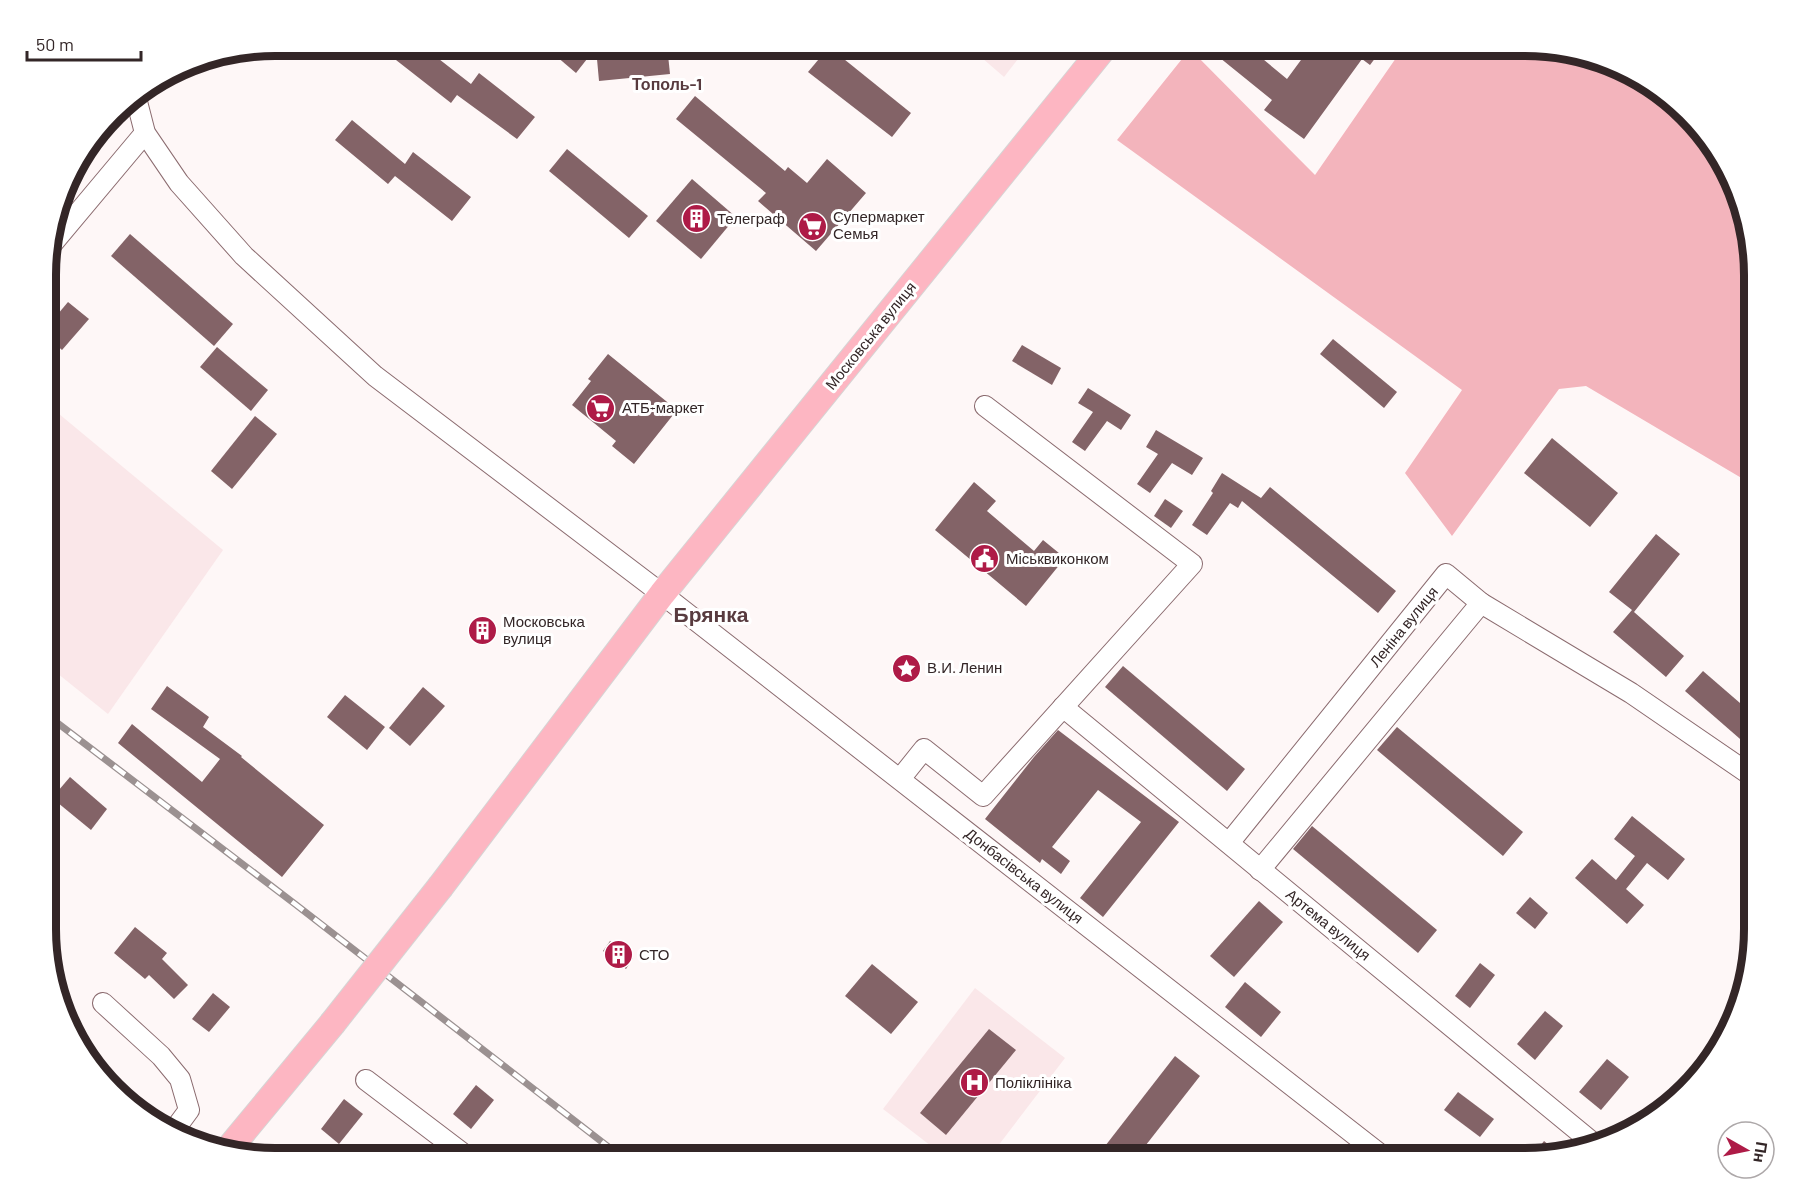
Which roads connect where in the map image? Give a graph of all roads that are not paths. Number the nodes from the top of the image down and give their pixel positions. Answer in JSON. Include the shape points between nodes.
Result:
{"nodes":[{"id":1,"x":1098,"y":56,"type":"edge"},
{"id":2,"x":138,"y":104,"type":"edge"},
{"id":3,"x":145,"y":133,"type":"junction"},
{"id":4,"x":59,"y":236,"type":"edge"},
{"id":5,"x":985,"y":406,"type":"dead end"},
{"id":6,"x":662,"y":594,"type":"junction"},
{"id":7,"x":1481,"y":603,"type":"junction"},
{"id":8,"x":1063,"y":708,"type":"junction"},
{"id":9,"x":1744,"y":770,"type":"edge"},
{"id":10,"x":900,"y":780,"type":"junction"},
{"id":11,"x":1229,"y":843,"type":"junction"},
{"id":12,"x":1260,"y":870,"type":"junction"},
{"id":13,"x":103,"y":1002,"type":"dead end"},
{"id":14,"x":366,"y":1080,"type":"dead end"},
{"id":15,"x":177,"y":1126,"type":"edge"},
{"id":16,"x":1588,"y":1139,"type":"edge"},
{"id":17,"x":233,"y":1144,"type":"edge"},
{"id":18,"x":456,"y":1148,"type":"edge"},
{"id":19,"x":1372,"y":1148,"type":"edge"}],
"edges":[{"from":1,"to":6,"type":"main road","name":"Московська вулиця"},
{"from":2,"to":3,"type":"street","name":"Донбасівська вулиця"},
{"from":3,"to":4,"type":"street"},
{"from":3,"to":6,"type":"street","name":"Донбасівська вулиця","via":[[179,183],[244,256],[375,376]]},
{"from":5,"to":8,"type":"street","via":[[1192,564]]},
{"from":6,"to":10,"type":"street","name":"Донбасівська вулиця"},
{"from":6,"to":17,"type":"main road","name":"Московська вулиця","bridge":true,"via":[[441,886]]},
{"from":7,"to":9,"type":"street","via":[[1631,693]]},
{"from":7,"to":11,"type":"street","name":"Леніна вулиця","via":[[1446,574]]},
{"from":7,"to":12,"type":"street"},
{"from":8,"to":10,"type":"street","via":[[983,796],[924,749]]},
{"from":8,"to":11,"type":"street","name":"Артема вулиця"},
{"from":10,"to":19,"type":"street","name":"Донбасівська вулиця"},
{"from":11,"to":12,"type":"street","name":"Артема вулиця"},
{"from":12,"to":16,"type":"street","name":"Артема вулиця"},
{"from":13,"to":15,"type":"street","via":[[180,1079],[189,1110]]},
{"from":14,"to":18,"type":"street"}]}
